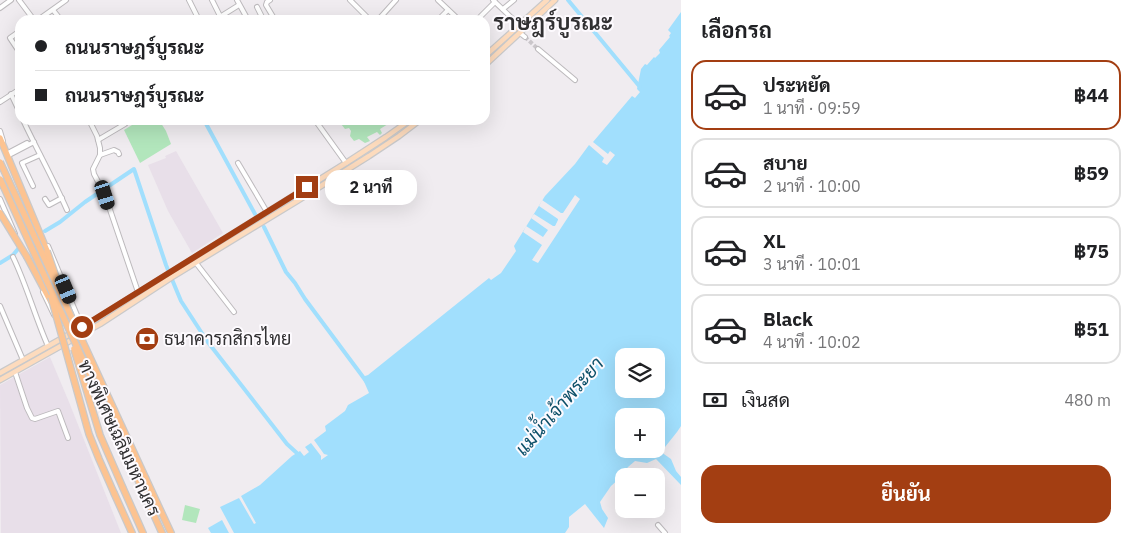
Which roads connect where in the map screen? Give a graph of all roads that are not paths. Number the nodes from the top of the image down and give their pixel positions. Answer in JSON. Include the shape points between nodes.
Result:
{"nodes":[{"id":1,"x":11,"y":0,"type":"edge"},
{"id":2,"x":19,"y":0,"type":"edge"},
{"id":3,"x":66,"y":0,"type":"edge"},
{"id":4,"x":189,"y":0,"type":"edge"},
{"id":5,"x":212,"y":0,"type":"edge"},
{"id":6,"x":237,"y":0,"type":"edge"},
{"id":7,"x":270,"y":0,"type":"edge"},
{"id":8,"x":350,"y":0,"type":"edge"},
{"id":9,"x":396,"y":0,"type":"edge"},
{"id":10,"x":438,"y":0,"type":"edge"},
{"id":11,"x":514,"y":0,"type":"edge"},
{"id":12,"x":547,"y":0,"type":"edge"},
{"id":13,"x":494,"y":1,"type":"edge"},
{"id":14,"x":554,"y":1,"type":"edge"},
{"id":15,"x":239,"y":5,"type":"junction"},
{"id":16,"x":257,"y":7,"type":"dead end"},
{"id":17,"x":0,"y":8,"type":"edge"},
{"id":18,"x":503,"y":9,"type":"junction"},
{"id":19,"x":53,"y":10,"type":"junction"},
{"id":20,"x":448,"y":10,"type":"junction"},
{"id":21,"x":32,"y":15,"type":"edge"},
{"id":22,"x":44,"y":15,"type":"edge"},
{"id":23,"x":57,"y":15,"type":"edge"},
{"id":24,"x":196,"y":15,"type":"edge"},
{"id":25,"x":220,"y":15,"type":"edge"},
{"id":26,"x":225,"y":15,"type":"edge"},
{"id":27,"x":245,"y":15,"type":"edge"},
{"id":28,"x":261,"y":15,"type":"edge"},
{"id":29,"x":272,"y":15,"type":"edge"},
{"id":30,"x":365,"y":15,"type":"edge"},
{"id":31,"x":382,"y":15,"type":"edge"},
{"id":32,"x":443,"y":15,"type":"edge"},
{"id":33,"x":454,"y":15,"type":"edge"},
{"id":34,"x":481,"y":15,"type":"edge"},
{"id":35,"x":519,"y":25,"type":"junction"},
{"id":36,"x":520,"y":33,"type":"junction"},
{"id":37,"x":15,"y":34,"type":"edge"},
{"id":38,"x":525,"y":37,"type":"tunnel mouth"},
{"id":39,"x":15,"y":46,"type":"edge"},
{"id":40,"x":538,"y":49,"type":"tunnel mouth"},
{"id":41,"x":490,"y":50,"type":"edge"},
{"id":42,"x":490,"y":60,"type":"edge"},
{"id":43,"x":575,"y":80,"type":"dead end"},
{"id":44,"x":15,"y":92,"type":"edge"},
{"id":45,"x":11,"y":94,"type":"junction"},
{"id":46,"x":0,"y":102,"type":"edge"},
{"id":47,"x":15,"y":102,"type":"edge"},
{"id":48,"x":26,"y":125,"type":"edge"},
{"id":49,"x":91,"y":125,"type":"edge"},
{"id":50,"x":123,"y":125,"type":"edge"},
{"id":51,"x":319,"y":125,"type":"edge"},
{"id":52,"x":403,"y":125,"type":"edge"},
{"id":53,"x":413,"y":125,"type":"edge"},
{"id":54,"x":0,"y":131,"type":"edge"},
{"id":55,"x":0,"y":138,"type":"edge"},
{"id":56,"x":98,"y":140,"type":"junction"},
{"id":57,"x":34,"y":141,"type":"junction"},
{"id":58,"x":16,"y":152,"type":"junction"},
{"id":59,"x":9,"y":154,"type":"junction"},
{"id":60,"x":119,"y":154,"type":"dead end"},
{"id":61,"x":40,"y":155,"type":"junction"},
{"id":62,"x":100,"y":155,"type":"junction"},
{"id":63,"x":0,"y":162,"type":"edge"},
{"id":64,"x":22,"y":163,"type":"junction"},
{"id":65,"x":238,"y":163,"type":"dead end"},
{"id":66,"x":346,"y":163,"type":"junction"},
{"id":67,"x":0,"y":179,"type":"edge"},
{"id":68,"x":33,"y":186,"type":"dead end"},
{"id":69,"x":62,"y":198,"type":"junction"},
{"id":70,"x":0,"y":199,"type":"edge"},
{"id":71,"x":45,"y":199,"type":"dead end"},
{"id":72,"x":67,"y":210,"type":"dead end"},
{"id":73,"x":267,"y":212,"type":"junction"},
{"id":74,"x":0,"y":213,"type":"edge"},
{"id":75,"x":7,"y":216,"type":"junction"},
{"id":76,"x":0,"y":219,"type":"edge"},
{"id":77,"x":13,"y":257,"type":"dead end"},
{"id":78,"x":196,"y":263,"type":"junction"},
{"id":79,"x":48,"y":266,"type":"dead end"},
{"id":80,"x":42,"y":269,"type":"dead end"},
{"id":81,"x":169,"y":276,"type":"junction"},
{"id":82,"x":138,"y":292,"type":"junction"},
{"id":83,"x":0,"y":306,"type":"edge"},
{"id":84,"x":54,"y":308,"type":"junction"},
{"id":85,"x":234,"y":312,"type":"dead end"},
{"id":86,"x":66,"y":319,"type":"junction"},
{"id":87,"x":82,"y":327,"type":"junction"},
{"id":88,"x":64,"y":338,"type":"junction"},
{"id":89,"x":48,"y":346,"type":"junction"},
{"id":90,"x":23,"y":360,"type":"junction"},
{"id":91,"x":15,"y":372,"type":"junction"},
{"id":92,"x":0,"y":373,"type":"edge"},
{"id":93,"x":0,"y":380,"type":"edge"},
{"id":94,"x":68,"y":438,"type":"dead end"},
{"id":95,"x":658,"y":524,"type":"dead end"},
{"id":96,"x":132,"y":533,"type":"edge"},
{"id":97,"x":143,"y":533,"type":"edge"},
{"id":98,"x":162,"y":533,"type":"edge"},
{"id":99,"x":171,"y":533,"type":"edge"},
{"id":100,"x":665,"y":533,"type":"edge"}],
"edges":[{"from":1,"to":17,"type":"street"},
{"from":2,"to":21,"type":"street"},
{"from":3,"to":19,"type":"street"},
{"from":4,"to":24,"type":"street"},
{"from":5,"to":25,"type":"street"},
{"from":6,"to":15,"type":"street"},
{"from":7,"to":29,"type":"street","via":[[266,4]]},
{"from":8,"to":30,"type":"street"},
{"from":9,"to":31,"type":"street"},
{"from":10,"to":20,"type":"street"},
{"from":11,"to":18,"type":"street"},
{"from":12,"to":35,"type":"main road"},
{"from":13,"to":18,"type":"street"},
{"from":13,"to":34,"type":"street"},
{"from":14,"to":36,"type":"main road"},
{"from":15,"to":26,"type":"street"},
{"from":15,"to":27,"type":"street"},
{"from":16,"to":28,"type":"street"},
{"from":18,"to":35,"type":"street"},
{"from":19,"to":22,"type":"street"},
{"from":19,"to":23,"type":"street"},
{"from":20,"to":32,"type":"street"},
{"from":20,"to":33,"type":"street"},
{"from":35,"to":41,"type":"main road"},
{"from":36,"to":38,"type":"street"},
{"from":36,"to":42,"type":"main road"},
{"from":37,"to":39,"type":"street","via":[[10,39]]},
{"from":40,"to":43,"type":"street"},
{"from":44,"to":45,"type":"street"},
{"from":45,"to":46,"type":"street"},
{"from":45,"to":47,"type":"street"},
{"from":48,"to":57,"type":"street"},
{"from":49,"to":56,"type":"street"},
{"from":50,"to":56,"type":"street"},
{"from":51,"to":66,"type":"street"},
{"from":52,"to":66,"type":"main road"},
{"from":53,"to":78,"type":"main road"},
{"from":54,"to":59,"type":"street"},
{"from":55,"to":86,"type":"highway","bridge":true,"via":[[52,265]]},
{"from":56,"to":62,"type":"street"},
{"from":57,"to":58,"type":"street"},
{"from":57,"to":59,"type":"street"},
{"from":57,"to":61,"type":"street"},
{"from":58,"to":59,"type":"street"},
{"from":58,"to":64,"type":"street"},
{"from":59,"to":87,"type":"street"},
{"from":60,"to":62,"type":"street","via":[[114,150]]},
{"from":61,"to":64,"type":"street"},
{"from":61,"to":69,"type":"street"},
{"from":62,"to":82,"type":"street","via":[[93,171],[105,195]]},
{"from":63,"to":99,"type":"highway","name":"ทางพิเศษเฉลิมมหานคร","bridge":true},
{"from":64,"to":68,"type":"street"},
{"from":65,"to":73,"type":"street"},
{"from":66,"to":73,"type":"main road"},
{"from":67,"to":98,"type":"highway","name":"ทางพิเศษเฉลิมมหานคร","bridge":true},
{"from":69,"to":71,"type":"street","via":[[50,205]]},
{"from":69,"to":72,"type":"street"},
{"from":70,"to":75,"type":"street"},
{"from":73,"to":81,"type":"main road"},
{"from":74,"to":84,"type":"highway","bridge":true},
{"from":75,"to":76,"type":"street"},
{"from":75,"to":88,"type":"street"},
{"from":77,"to":89,"type":"street"},
{"from":78,"to":81,"type":"main road"},
{"from":78,"to":85,"type":"street"},
{"from":79,"to":86,"type":"highway","bridge":true},
{"from":80,"to":84,"type":"highway","bridge":true},
{"from":81,"to":82,"type":"main road"},
{"from":81,"to":91,"type":"main road","via":[[100,324]]},
{"from":82,"to":87,"type":"main road"},
{"from":83,"to":90,"type":"street"},
{"from":84,"to":96,"type":"highway","bridge":true,"via":[[89,434]]},
{"from":86,"to":97,"type":"highway","bridge":true,"via":[[102,440]]},
{"from":87,"to":88,"type":"main road"},
{"from":88,"to":89,"type":"main road"},
{"from":89,"to":90,"type":"main road"},
{"from":90,"to":92,"type":"main road"},
{"from":91,"to":93,"type":"main road"},
{"from":91,"to":94,"type":"street","via":[[31,417],[35,419],[58,411]]},
{"from":95,"to":100,"type":"street"}]}
